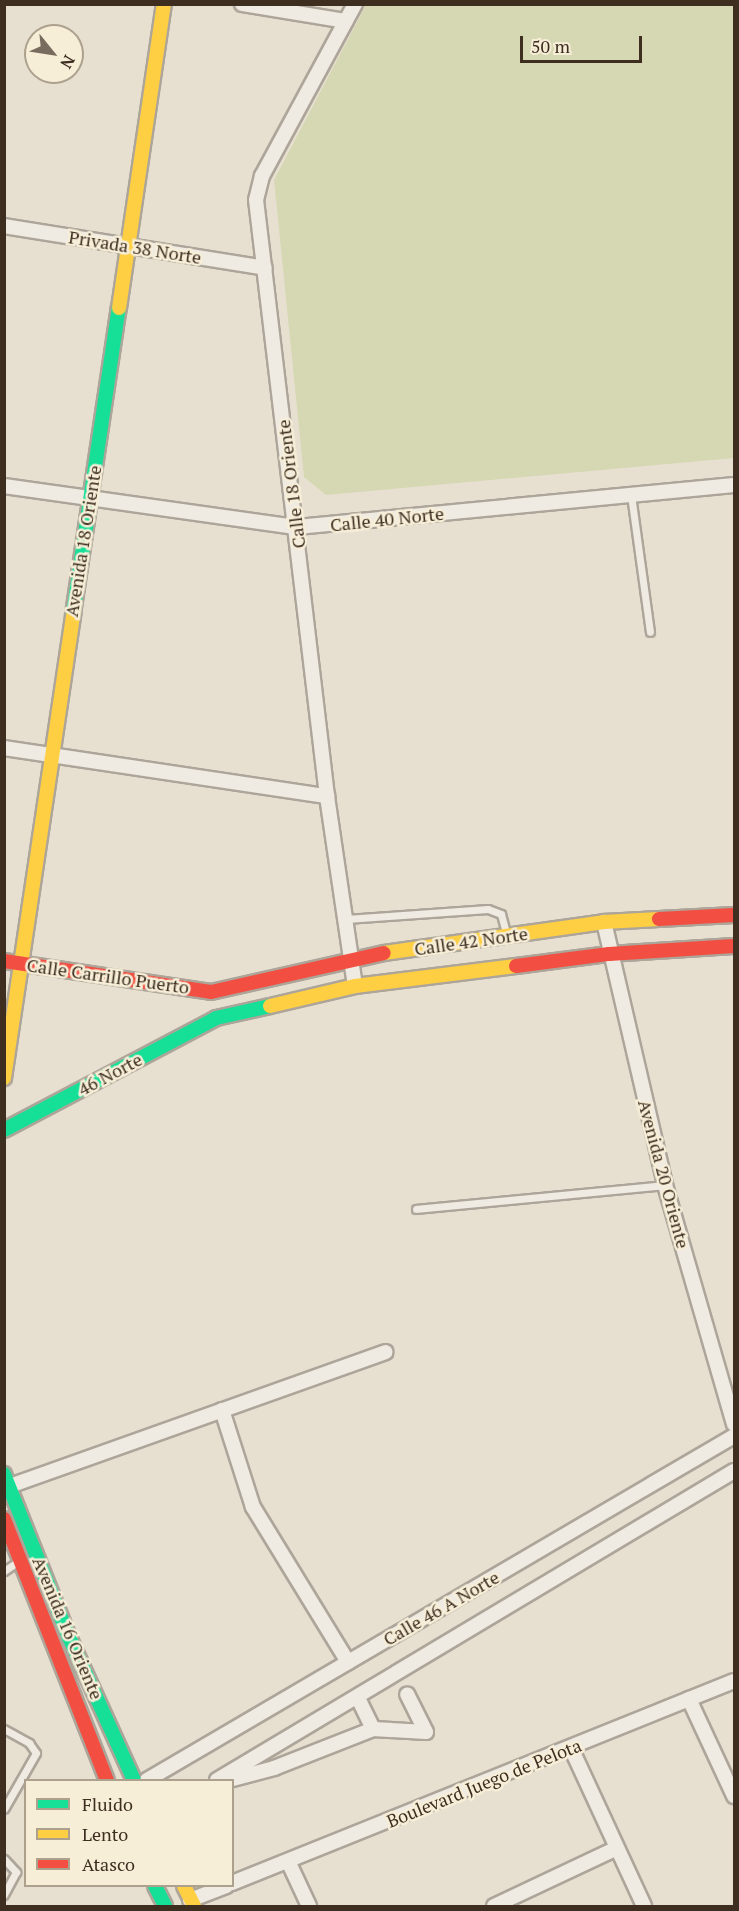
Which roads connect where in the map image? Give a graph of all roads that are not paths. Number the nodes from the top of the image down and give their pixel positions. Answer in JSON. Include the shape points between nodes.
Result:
{"nodes":[{"id":1,"x":164,"y":4,"type":"edge"},
{"id":2,"x":242,"y":4,"type":"edge"},
{"id":3,"x":355,"y":4,"type":"edge"},
{"id":4,"x":346,"y":21,"type":"junction"},
{"id":5,"x":4,"y":226,"type":"edge"},
{"id":6,"x":127,"y":245,"type":"junction"},
{"id":7,"x":265,"y":268,"type":"junction"},
{"id":8,"x":735,"y":485,"type":"edge"},
{"id":9,"x":4,"y":486,"type":"edge"},
{"id":10,"x":631,"y":495,"type":"junction"},
{"id":11,"x":89,"y":499,"type":"junction"},
{"id":12,"x":297,"y":527,"type":"junction"},
{"id":13,"x":650,"y":632,"type":"dead end"},
{"id":14,"x":4,"y":748,"type":"edge"},
{"id":15,"x":51,"y":754,"type":"junction"},
{"id":16,"x":327,"y":796,"type":"junction"},
{"id":17,"x":735,"y":915,"type":"edge"},
{"id":18,"x":346,"y":919,"type":"junction"},
{"id":19,"x":604,"y":922,"type":"junction"},
{"id":20,"x":506,"y":936,"type":"junction"},
{"id":21,"x":735,"y":946,"type":"edge"},
{"id":22,"x":609,"y":954,"type":"junction"},
{"id":23,"x":351,"y":958,"type":"junction"},
{"id":24,"x":4,"y":962,"type":"edge"},
{"id":25,"x":20,"y":963,"type":"junction"},
{"id":26,"x":355,"y":986,"type":"junction"},
{"id":27,"x":211,"y":992,"type":"junction"},
{"id":28,"x":216,"y":1018,"type":"junction"},
{"id":29,"x":4,"y":1078,"type":"edge"},
{"id":30,"x":4,"y":1130,"type":"edge"},
{"id":31,"x":665,"y":1185,"type":"junction"},
{"id":32,"x":416,"y":1209,"type":"dead end"},
{"id":33,"x":386,"y":1352,"type":"dead end"},
{"id":34,"x":222,"y":1410,"type":"junction"},
{"id":35,"x":735,"y":1424,"type":"edge"},
{"id":36,"x":735,"y":1436,"type":"edge"},
{"id":37,"x":735,"y":1471,"type":"edge"},
{"id":38,"x":6,"y":1483,"type":"edge"},
{"id":39,"x":4,"y":1519,"type":"edge"},
{"id":40,"x":19,"y":1561,"type":"junction"},
{"id":41,"x":4,"y":1570,"type":"edge"},
{"id":42,"x":348,"y":1662,"type":"junction"},
{"id":43,"x":735,"y":1681,"type":"edge"},
{"id":44,"x":407,"y":1694,"type":"dead end"},
{"id":45,"x":358,"y":1698,"type":"junction"},
{"id":46,"x":689,"y":1699,"type":"junction"},
{"id":47,"x":4,"y":1729,"type":"edge"},
{"id":48,"x":373,"y":1729,"type":"junction"},
{"id":49,"x":571,"y":1748,"type":"junction"},
{"id":50,"x":107,"y":1779,"type":"edge"},
{"id":51,"x":134,"y":1779,"type":"edge"},
{"id":52,"x":149,"y":1779,"type":"edge"},
{"id":53,"x":220,"y":1779,"type":"edge"},
{"id":54,"x":233,"y":1779,"type":"edge"},
{"id":55,"x":735,"y":1796,"type":"edge"},
{"id":56,"x":4,"y":1809,"type":"edge"},
{"id":57,"x":615,"y":1849,"type":"junction"},
{"id":58,"x":4,"y":1859,"type":"edge"},
{"id":59,"x":288,"y":1861,"type":"junction"},
{"id":60,"x":234,"y":1882,"type":"edge"},
{"id":61,"x":156,"y":1887,"type":"edge"},
{"id":62,"x":184,"y":1887,"type":"edge"},
{"id":63,"x":224,"y":1887,"type":"edge"},
{"id":64,"x":4,"y":1895,"type":"edge"},
{"id":65,"x":192,"y":1903,"type":"edge"},
{"id":66,"x":165,"y":1906,"type":"edge"},
{"id":67,"x":309,"y":1906,"type":"edge"},
{"id":68,"x":494,"y":1906,"type":"edge"},
{"id":69,"x":644,"y":1906,"type":"edge"}],
"edges":[{"from":1,"to":6,"type":"main road","name":"Avenida 18 Oriente"},
{"from":2,"to":4,"type":"street"},
{"from":3,"to":4,"type":"street","name":"Calle 18 Oriente"},
{"from":4,"to":7,"type":"street","name":"Calle 18 Oriente","via":[[257,188]]},
{"from":5,"to":6,"type":"street","name":"Privada 38 Norte"},
{"from":6,"to":7,"type":"street","name":"Privada 38 Norte"},
{"from":6,"to":11,"type":"main road","name":"Avenida 18 Oriente"},
{"from":7,"to":12,"type":"street","name":"Calle 18 Oriente"},
{"from":8,"to":10,"type":"street","name":"Calle 40 Norte"},
{"from":9,"to":11,"type":"street","name":"Calle 40 Norte"},
{"from":10,"to":12,"type":"street","name":"Calle 40 Norte"},
{"from":10,"to":13,"type":"lane"},
{"from":11,"to":12,"type":"street","name":"Calle 40 Norte"},
{"from":11,"to":15,"type":"main road","name":"Avenida 18 Oriente"},
{"from":12,"to":16,"type":"street","name":"Calle 18 Oriente"},
{"from":14,"to":15,"type":"street"},
{"from":15,"to":16,"type":"street"},
{"from":15,"to":25,"type":"main road","name":"Avenida 18 Oriente"},
{"from":16,"to":18,"type":"street","name":"Calle 18 Oriente"},
{"from":17,"to":19,"type":"main road","name":"Calle 42 Norte"},
{"from":18,"to":20,"type":"lane","via":[[488,909],[501,914]]},
{"from":18,"to":23,"type":"street","name":"Calle 18 Oriente"},
{"from":19,"to":20,"type":"main road","name":"Calle 42 Norte"},
{"from":19,"to":22,"type":"street","name":"Avenida 20 Oriente"},
{"from":20,"to":23,"type":"main road","name":"Calle 42 Norte"},
{"from":21,"to":22,"type":"main road","name":"Calle 42 Norte"},
{"from":22,"to":26,"type":"main road","name":"Calle 42 Norte"},
{"from":22,"to":31,"type":"street","name":"Avenida 20 Oriente"},
{"from":23,"to":26,"type":"street","name":"Calle 18 Oriente"},
{"from":23,"to":27,"type":"main road","name":"Calle 42 Norte"},
{"from":24,"to":25,"type":"main road","name":"Calle Carrillo Puerto"},
{"from":25,"to":27,"type":"main road","name":"Calle Carrillo Puerto"},
{"from":25,"to":29,"type":"main road","name":"Avenida 18 Oriente"},
{"from":26,"to":28,"type":"main road","name":"Calle 42 Norte"},
{"from":27,"to":28,"type":"main road"},
{"from":28,"to":30,"type":"main road","name":"46 Norte"},
{"from":31,"to":32,"type":"lane"},
{"from":31,"to":35,"type":"street","name":"Avenida 20 Oriente"},
{"from":33,"to":34,"type":"street"},
{"from":34,"to":38,"type":"street"},
{"from":34,"to":42,"type":"street","via":[[253,1507]]},
{"from":36,"to":42,"type":"street","name":"Calle 46 A Norte"},
{"from":37,"to":45,"type":"street","name":"Calle 46 A Norte","via":[[405,1666]]},
{"from":38,"to":51,"type":"main road","name":"Avenida 16 Oriente","via":[[69,1637]]},
{"from":39,"to":40,"type":"main road","name":"Avenida 16 Oriente"},
{"from":40,"to":41,"type":"lane"},
{"from":40,"to":50,"type":"main road","name":"Avenida 16 Oriente"},
{"from":42,"to":52,"type":"street","name":"Calle 46 A Norte"},
{"from":43,"to":46,"type":"street","name":"Boulevard Juego de Pelota"},
{"from":44,"to":48,"type":"street","via":[[426,1732]]},
{"from":45,"to":48,"type":"street"},
{"from":45,"to":53,"type":"street","name":"Calle 46 A Norte"},
{"from":46,"to":49,"type":"street","name":"Boulevard Juego de Pelota"},
{"from":46,"to":55,"type":"street"},
{"from":47,"to":56,"type":"lane","via":[[29,1743],[36,1753]]},
{"from":48,"to":54,"type":"street","via":[[274,1768]]},
{"from":49,"to":57,"type":"street"},
{"from":49,"to":59,"type":"street","name":"Boulevard Juego de Pelota"},
{"from":57,"to":68,"type":"street"},
{"from":57,"to":69,"type":"street"},
{"from":58,"to":64,"type":"lane","via":[[16,1872]]},
{"from":59,"to":60,"type":"street","name":"Boulevard Juego de Pelota"},
{"from":59,"to":67,"type":"street"},
{"from":61,"to":66,"type":"main road"},
{"from":62,"to":65,"type":"main road"},
{"from":63,"to":65,"type":"street"}]}
